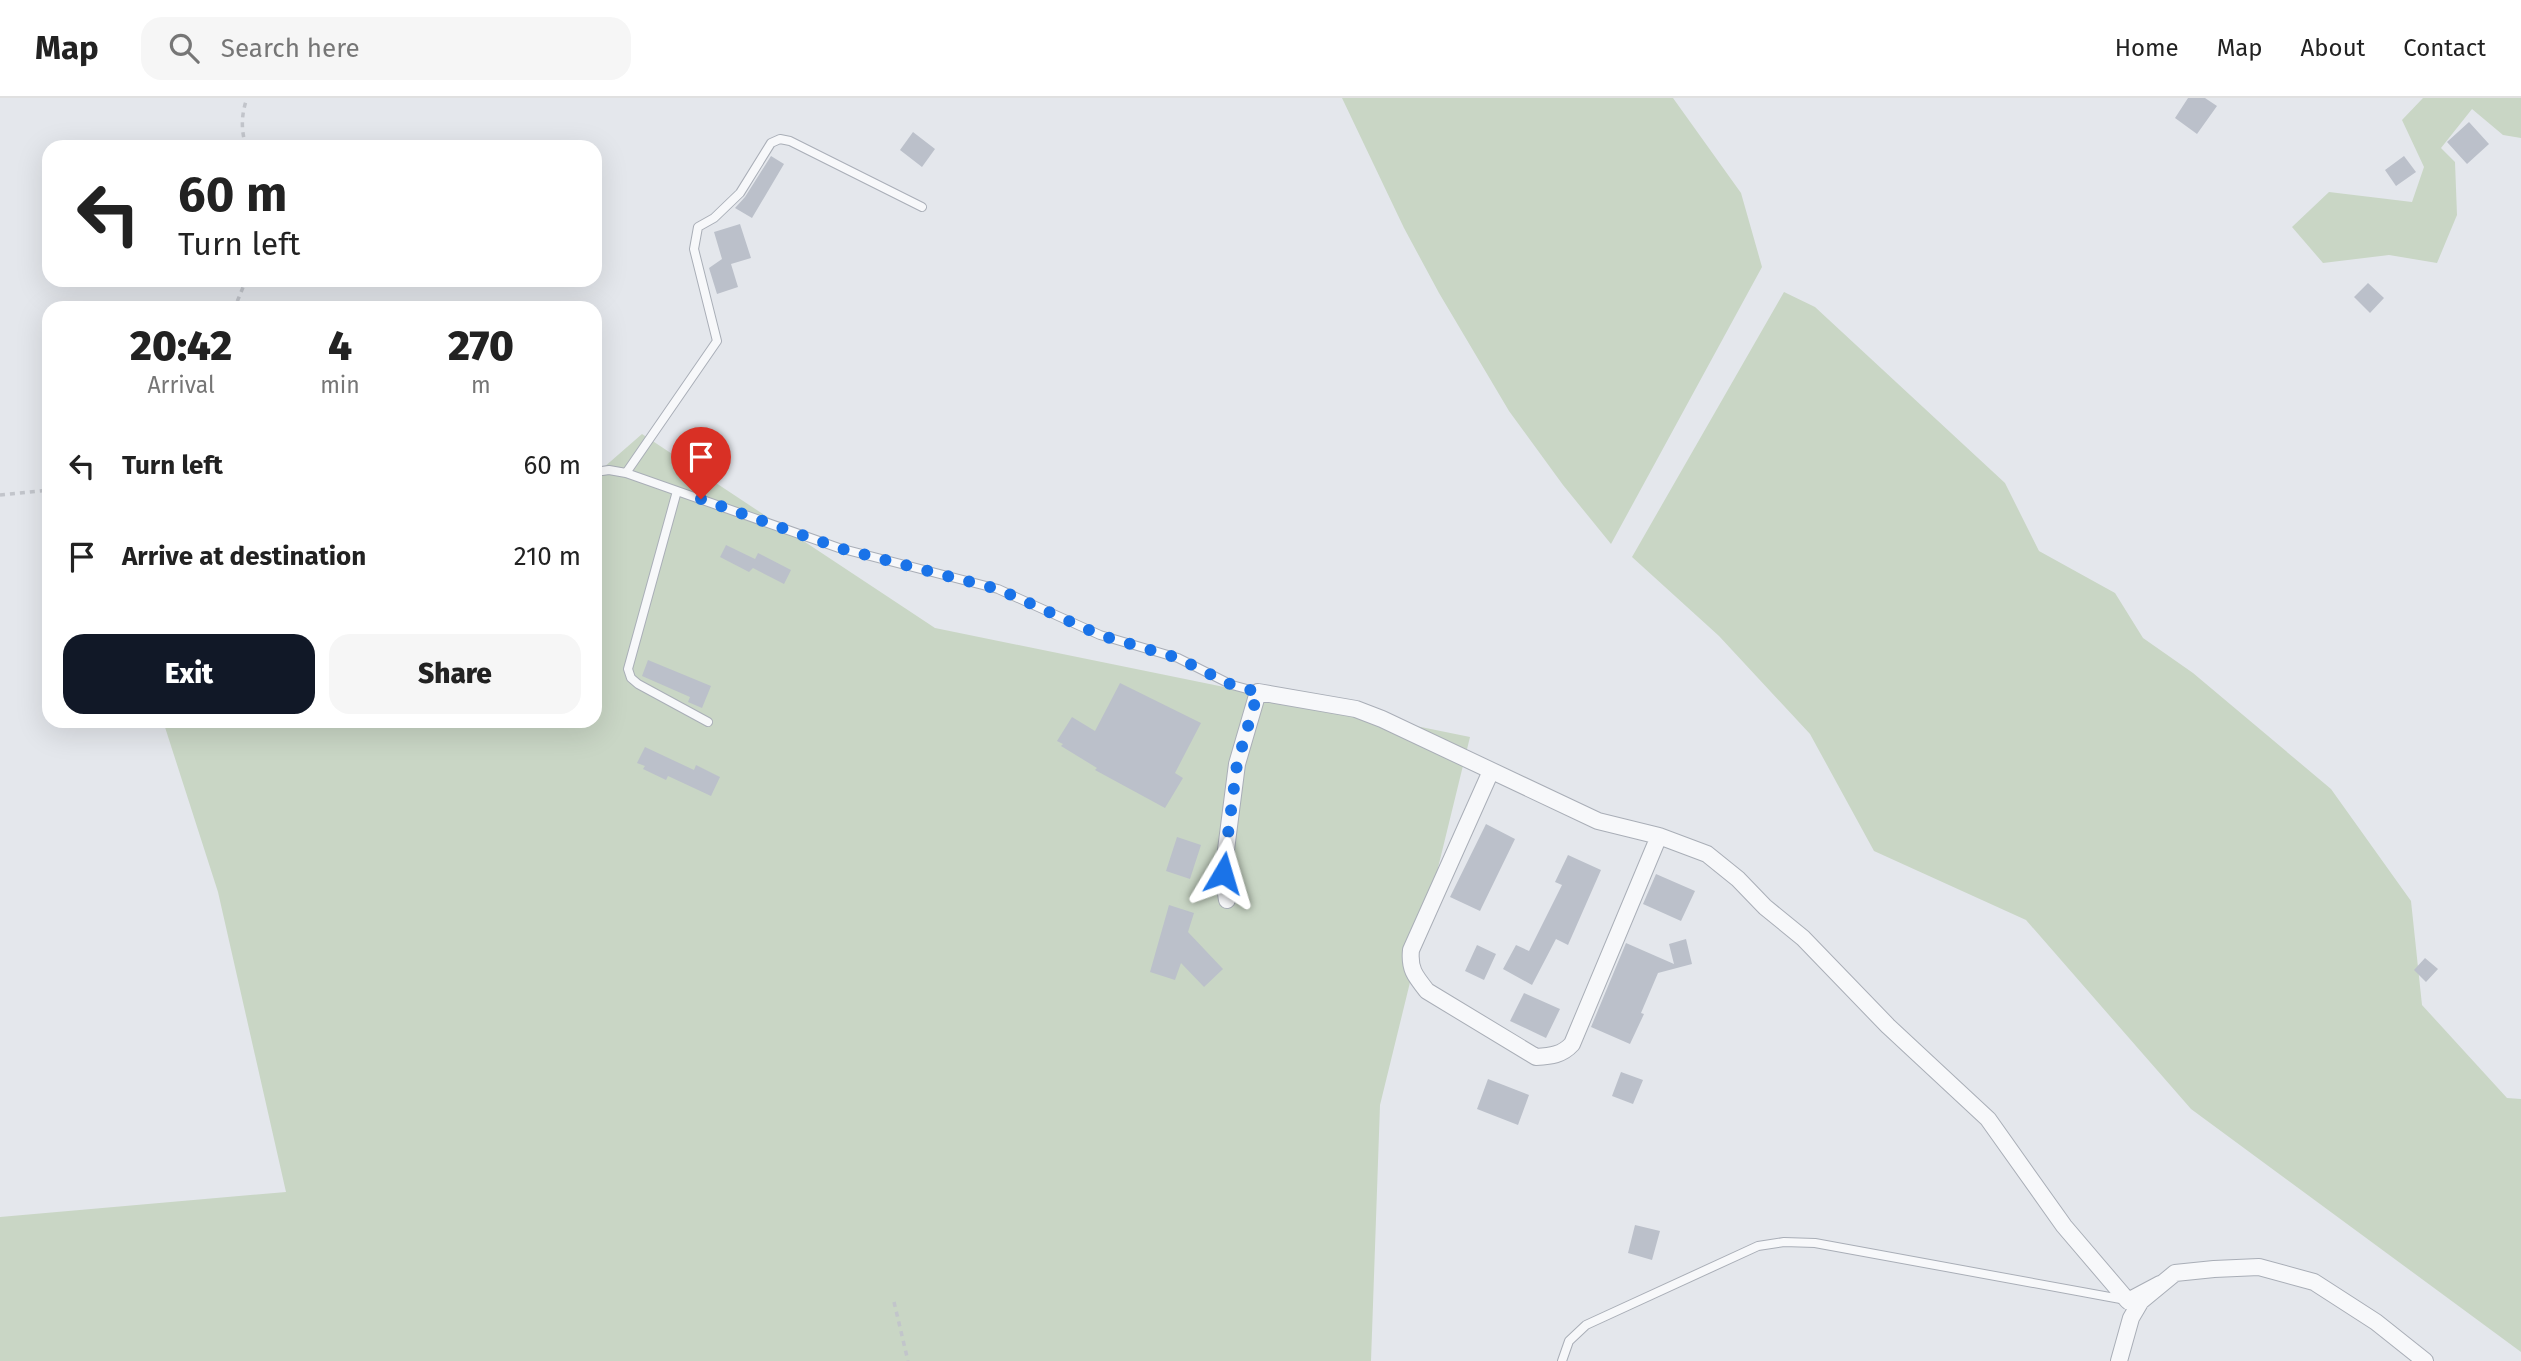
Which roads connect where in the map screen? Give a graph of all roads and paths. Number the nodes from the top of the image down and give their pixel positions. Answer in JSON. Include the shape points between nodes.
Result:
{"nodes":[{"id":1,"x":247,"y":98,"type":"edge"},
{"id":2,"x":244,"y":140,"type":"edge"},
{"id":3,"x":922,"y":207,"type":"dead end"},
{"id":4,"x":602,"y":471,"type":"edge"},
{"id":5,"x":626,"y":473,"type":"junction"},
{"id":6,"x":42,"y":491,"type":"edge"},
{"id":7,"x":677,"y":491,"type":"junction"},
{"id":8,"x":0,"y":495,"type":"edge"},
{"id":9,"x":1258,"y":692,"type":"junction"},
{"id":10,"x":708,"y":722,"type":"dead end"},
{"id":11,"x":1491,"y":771,"type":"junction"},
{"id":12,"x":1659,"y":836,"type":"junction"},
{"id":13,"x":1227,"y":900,"type":"dead end"},
{"id":14,"x":2161,"y":1284,"type":"junction"},
{"id":15,"x":2128,"y":1301,"type":"junction"},
{"id":16,"x":894,"y":1302,"type":"dead end"},
{"id":17,"x":908,"y":1361,"type":"edge"},
{"id":18,"x":1562,"y":1361,"type":"edge"},
{"id":19,"x":2119,"y":1361,"type":"edge"},
{"id":20,"x":2425,"y":1361,"type":"edge"}],
"edges":[{"from":1,"to":2,"type":"path","via":[[242,114]]},
{"from":3,"to":5,"type":"lane","via":[[790,141],[771,143],[740,192],[698,227],[694,249],[717,341]]},
{"from":4,"to":5,"type":"lane"},
{"from":5,"to":7,"type":"lane"},
{"from":6,"to":8,"type":"path"},
{"from":7,"to":9,"type":"lane","via":[[839,548],[998,589],[1100,635],[1178,658],[1232,685]]},
{"from":7,"to":10,"type":"lane","via":[[628,669],[638,684]]},
{"from":9,"to":11,"type":"street","via":[[1356,709]]},
{"from":9,"to":13,"type":"street","via":[[1237,764],[1223,873]]},
{"from":11,"to":12,"type":"street","via":[[1598,821]]},
{"from":11,"to":12,"type":"street","via":[[1411,950],[1409,964],[1427,991],[1536,1057],[1554,1056],[1572,1044]]},
{"from":12,"to":15,"type":"street","via":[[1707,854],[1738,879],[1988,1119],[2064,1226]]},
{"from":14,"to":15,"type":"street"},
{"from":14,"to":19,"type":"street","via":[[2141,1301]]},
{"from":14,"to":20,"type":"street","via":[[2175,1273],[2259,1267],[2314,1282]]},
{"from":15,"to":18,"type":"lane","via":[[1815,1243],[1784,1242],[1758,1246],[1586,1325],[1569,1340]]},
{"from":16,"to":17,"type":"path"}]}
